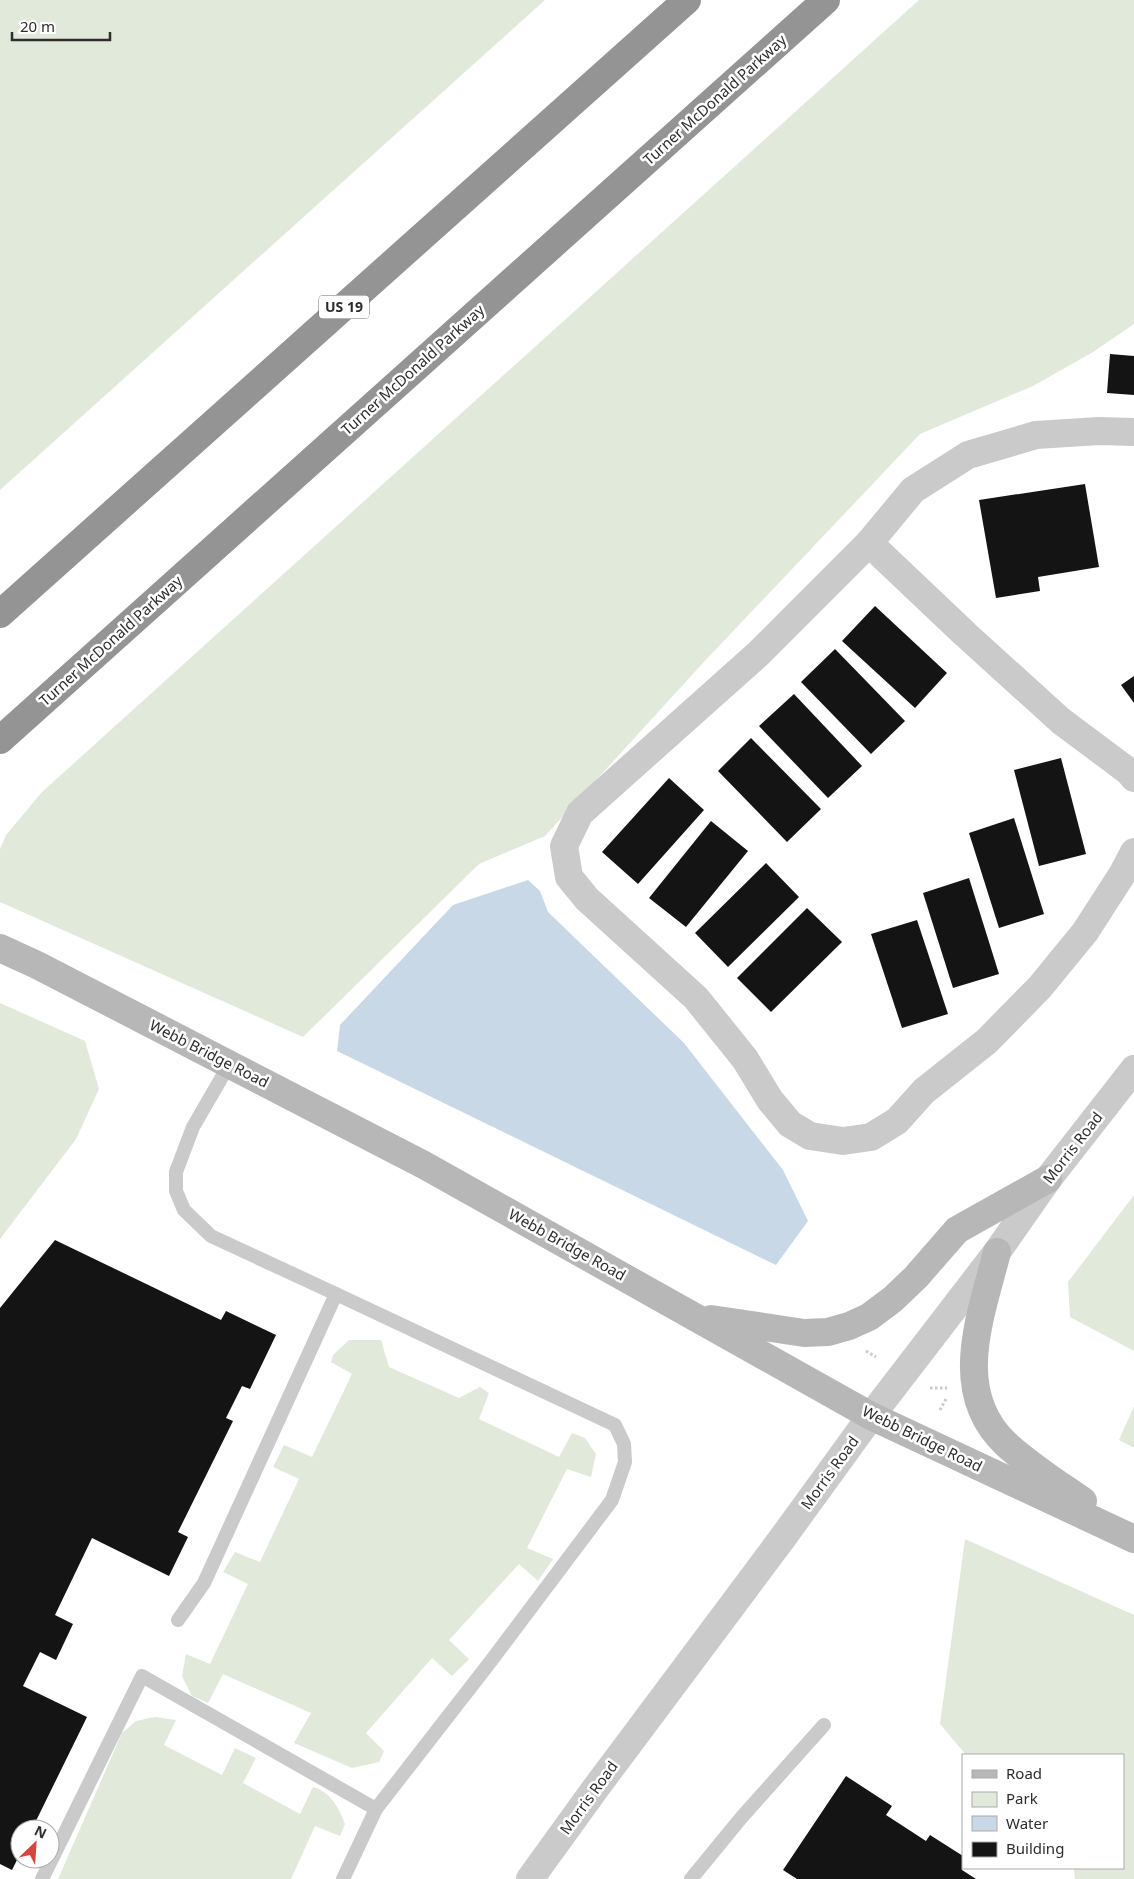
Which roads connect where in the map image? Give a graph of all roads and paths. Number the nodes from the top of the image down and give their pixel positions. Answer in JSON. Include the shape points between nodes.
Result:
{"nodes":[{"id":1,"x":687,"y":0,"type":"edge"},
{"id":2,"x":826,"y":0,"type":"edge"},
{"id":3,"x":1134,"y":432,"type":"edge"},
{"id":4,"x":869,"y":543,"type":"junction"},
{"id":5,"x":0,"y":614,"type":"edge"},
{"id":6,"x":0,"y":740,"type":"edge"},
{"id":7,"x":1134,"y":778,"type":"edge"},
{"id":8,"x":1134,"y":852,"type":"edge"},
{"id":9,"x":0,"y":948,"type":"edge"},
{"id":10,"x":229,"y":1065,"type":"junction"},
{"id":11,"x":1134,"y":1070,"type":"edge"},
{"id":12,"x":1048,"y":1178,"type":"junction"},
{"id":13,"x":997,"y":1252,"type":"junction"},
{"id":14,"x":336,"y":1294,"type":"junction"},
{"id":15,"x":695,"y":1317,"type":"junction"},
{"id":16,"x":927,"y":1388,"type":"dead end"},
{"id":17,"x":951,"y":1388,"type":"dead end"},
{"id":18,"x":871,"y":1416,"type":"junction"},
{"id":19,"x":1134,"y":1537,"type":"edge"},
{"id":20,"x":178,"y":1620,"type":"dead end"},
{"id":21,"x":824,"y":1725,"type":"dead end"},
{"id":22,"x":376,"y":1809,"type":"junction"},
{"id":23,"x":42,"y":1879,"type":"edge"},
{"id":24,"x":343,"y":1879,"type":"edge"},
{"id":25,"x":530,"y":1879,"type":"edge"},
{"id":26,"x":691,"y":1879,"type":"edge"}],
"edges":[{"from":1,"to":5,"type":"highway","number":"US 19"},
{"from":2,"to":6,"type":"highway","name":"Turner McDonald Parkway"},
{"from":3,"to":4,"type":"street","via":[[1036,435],[968,455],[913,490]]},
{"from":4,"to":7,"type":"street","via":[[1061,721]]},
{"from":4,"to":8,"type":"street","via":[[758,654],[580,813],[564,846],[569,877],[587,899],[696,998],[746,1060],[770,1100],[790,1124],[810,1136],[843,1141],[871,1137],[897,1121],[924,1091],[987,1041],[1040,988],[1085,932]]},
{"from":9,"to":10,"type":"street","name":"Webb Bridge Road"},
{"from":10,"to":14,"type":"lane","via":[[193,1127],[176,1172],[176,1191],[184,1210],[211,1236]]},
{"from":10,"to":15,"type":"street","name":"Webb Bridge Road","via":[[424,1164]]},
{"from":11,"to":12,"type":"street","name":"Morris Road"},
{"from":12,"to":13,"type":"street","name":"Morris Road"},
{"from":12,"to":15,"type":"street","via":[[957,1230],[893,1298],[869,1317],[849,1326],[828,1332],[804,1333]]},
{"from":13,"to":18,"type":"street","name":"Morris Road"},
{"from":13,"to":19,"type":"street","via":[[973,1358],[978,1401],[988,1423],[1026,1461]]},
{"from":14,"to":20,"type":"lane","via":[[204,1582]]},
{"from":14,"to":22,"type":"lane","via":[[616,1425],[624,1444],[625,1462],[612,1500]]},
{"from":15,"to":18,"type":"street","name":"Webb Bridge Road"},
{"from":16,"to":17,"type":"path"},
{"from":18,"to":19,"type":"street","name":"Webb Bridge Road"},
{"from":18,"to":25,"type":"street","name":"Morris Road"},
{"from":21,"to":26,"type":"lane","via":[[740,1818]]},
{"from":22,"to":23,"type":"lane","via":[[142,1676]]},
{"from":22,"to":24,"type":"lane"}]}
